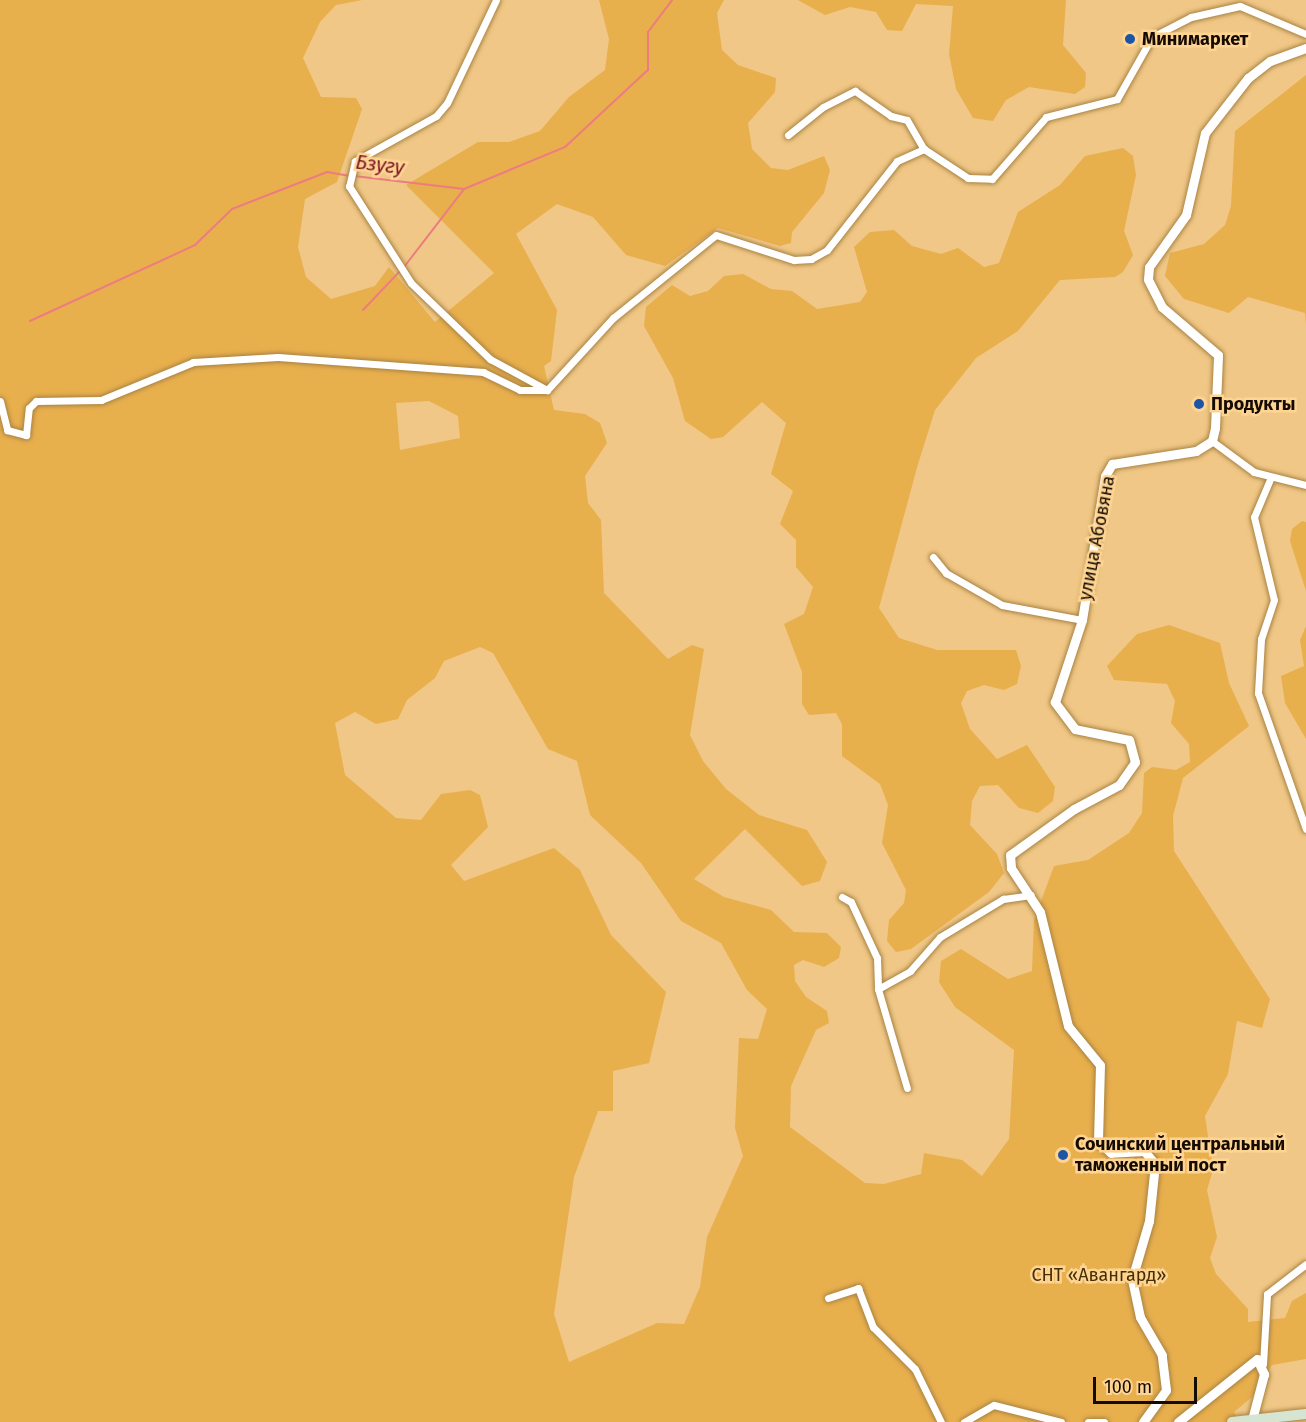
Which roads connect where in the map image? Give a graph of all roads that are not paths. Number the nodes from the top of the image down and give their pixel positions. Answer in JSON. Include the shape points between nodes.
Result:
{"nodes":[{"id":1,"x":496,"y":0,"type":"edge"},
{"id":2,"x":1306,"y":34,"type":"edge"},
{"id":3,"x":1306,"y":48,"type":"edge"},
{"id":4,"x":788,"y":135,"type":"dead end"},
{"id":5,"x":924,"y":149,"type":"junction"},
{"id":6,"x":546,"y":390,"type":"junction"},
{"id":7,"x":0,"y":401,"type":"edge"},
{"id":8,"x":1212,"y":441,"type":"junction"},
{"id":9,"x":1271,"y":477,"type":"junction"},
{"id":10,"x":1306,"y":485,"type":"edge"},
{"id":11,"x":933,"y":557,"type":"dead end"},
{"id":12,"x":1082,"y":620,"type":"junction"},
{"id":13,"x":1306,"y":828,"type":"edge"},
{"id":14,"x":1033,"y":895,"type":"junction"},
{"id":15,"x":842,"y":897,"type":"dead end"},
{"id":16,"x":878,"y":989,"type":"junction"},
{"id":17,"x":907,"y":1088,"type":"dead end"},
{"id":18,"x":1306,"y":1264,"type":"edge"},
{"id":19,"x":828,"y":1298,"type":"dead end"},
{"id":20,"x":1263,"y":1364,"type":"junction"},
{"id":21,"x":1306,"y":1414,"type":"edge"},
{"id":22,"x":1253,"y":1416,"type":"junction"},
{"id":23,"x":941,"y":1422,"type":"edge"},
{"id":24,"x":964,"y":1422,"type":"edge"},
{"id":25,"x":1061,"y":1422,"type":"edge"},
{"id":26,"x":1088,"y":1422,"type":"edge"},
{"id":27,"x":1104,"y":1422,"type":"edge"},
{"id":28,"x":1143,"y":1422,"type":"edge"},
{"id":29,"x":1178,"y":1422,"type":"edge"},
{"id":30,"x":1232,"y":1422,"type":"edge"}],
"edges":[{"from":1,"to":6,"type":"street","via":[[463,75],[436,116],[356,161],[348,181],[351,195],[411,283],[490,359]]},
{"from":2,"to":5,"type":"street","via":[[1240,6],[1224,6],[1162,29],[1145,47],[1117,99],[1046,117],[992,179],[968,178]]},
{"from":3,"to":8,"type":"street","via":[[1270,61],[1248,78],[1205,133],[1186,215],[1149,267],[1148,279],[1162,307],[1218,355]]},
{"from":4,"to":5,"type":"street","via":[[823,107],[849,92],[862,92],[876,108],[913,125]]},
{"from":5,"to":6,"type":"street","via":[[897,161],[827,250],[811,259],[794,260],[716,235],[703,243],[613,318]]},
{"from":6,"to":7,"type":"street","via":[[520,390],[483,372],[278,357],[193,362],[101,400],[36,401],[29,408],[26,435],[7,430]]},
{"from":8,"to":9,"type":"street","via":[[1240,464]]},
{"from":8,"to":12,"type":"street","name":"улица Абовяна","via":[[1178,456],[1149,454],[1112,464],[1106,476]]},
{"from":9,"to":10,"type":"street"},
{"from":9,"to":13,"type":"street","via":[[1254,517],[1274,600],[1261,639],[1258,693]]},
{"from":11,"to":12,"type":"street","via":[[946,573],[1002,605]]},
{"from":12,"to":14,"type":"street","name":"улица Абовяна","via":[[1057,692],[1057,710],[1075,729],[1124,737],[1135,749],[1135,762],[1119,785],[1074,809],[1010,855],[1011,868]]},
{"from":14,"to":16,"type":"street","via":[[1003,899],[940,937],[910,971]]},
{"from":14,"to":28,"type":"street","name":"улица Абовяна","via":[[1068,1026],[1100,1065],[1098,1141],[1111,1153],[1142,1150],[1152,1157],[1149,1221],[1132,1279],[1140,1317],[1162,1355],[1167,1390]]},
{"from":15,"to":16,"type":"street","via":[[864,925],[877,958]]},
{"from":16,"to":17,"type":"street"},
{"from":18,"to":20,"type":"street","via":[[1267,1294]]},
{"from":19,"to":23,"type":"street","via":[[858,1288],[873,1327],[915,1369]]},
{"from":20,"to":22,"type":"street"},
{"from":20,"to":29,"type":"street","via":[[1257,1359],[1249,1362]]},
{"from":21,"to":22,"type":"main road"},
{"from":22,"to":30,"type":"main road"},
{"from":24,"to":25,"type":"street","via":[[994,1405]]},
{"from":26,"to":27,"type":"street"}]}
